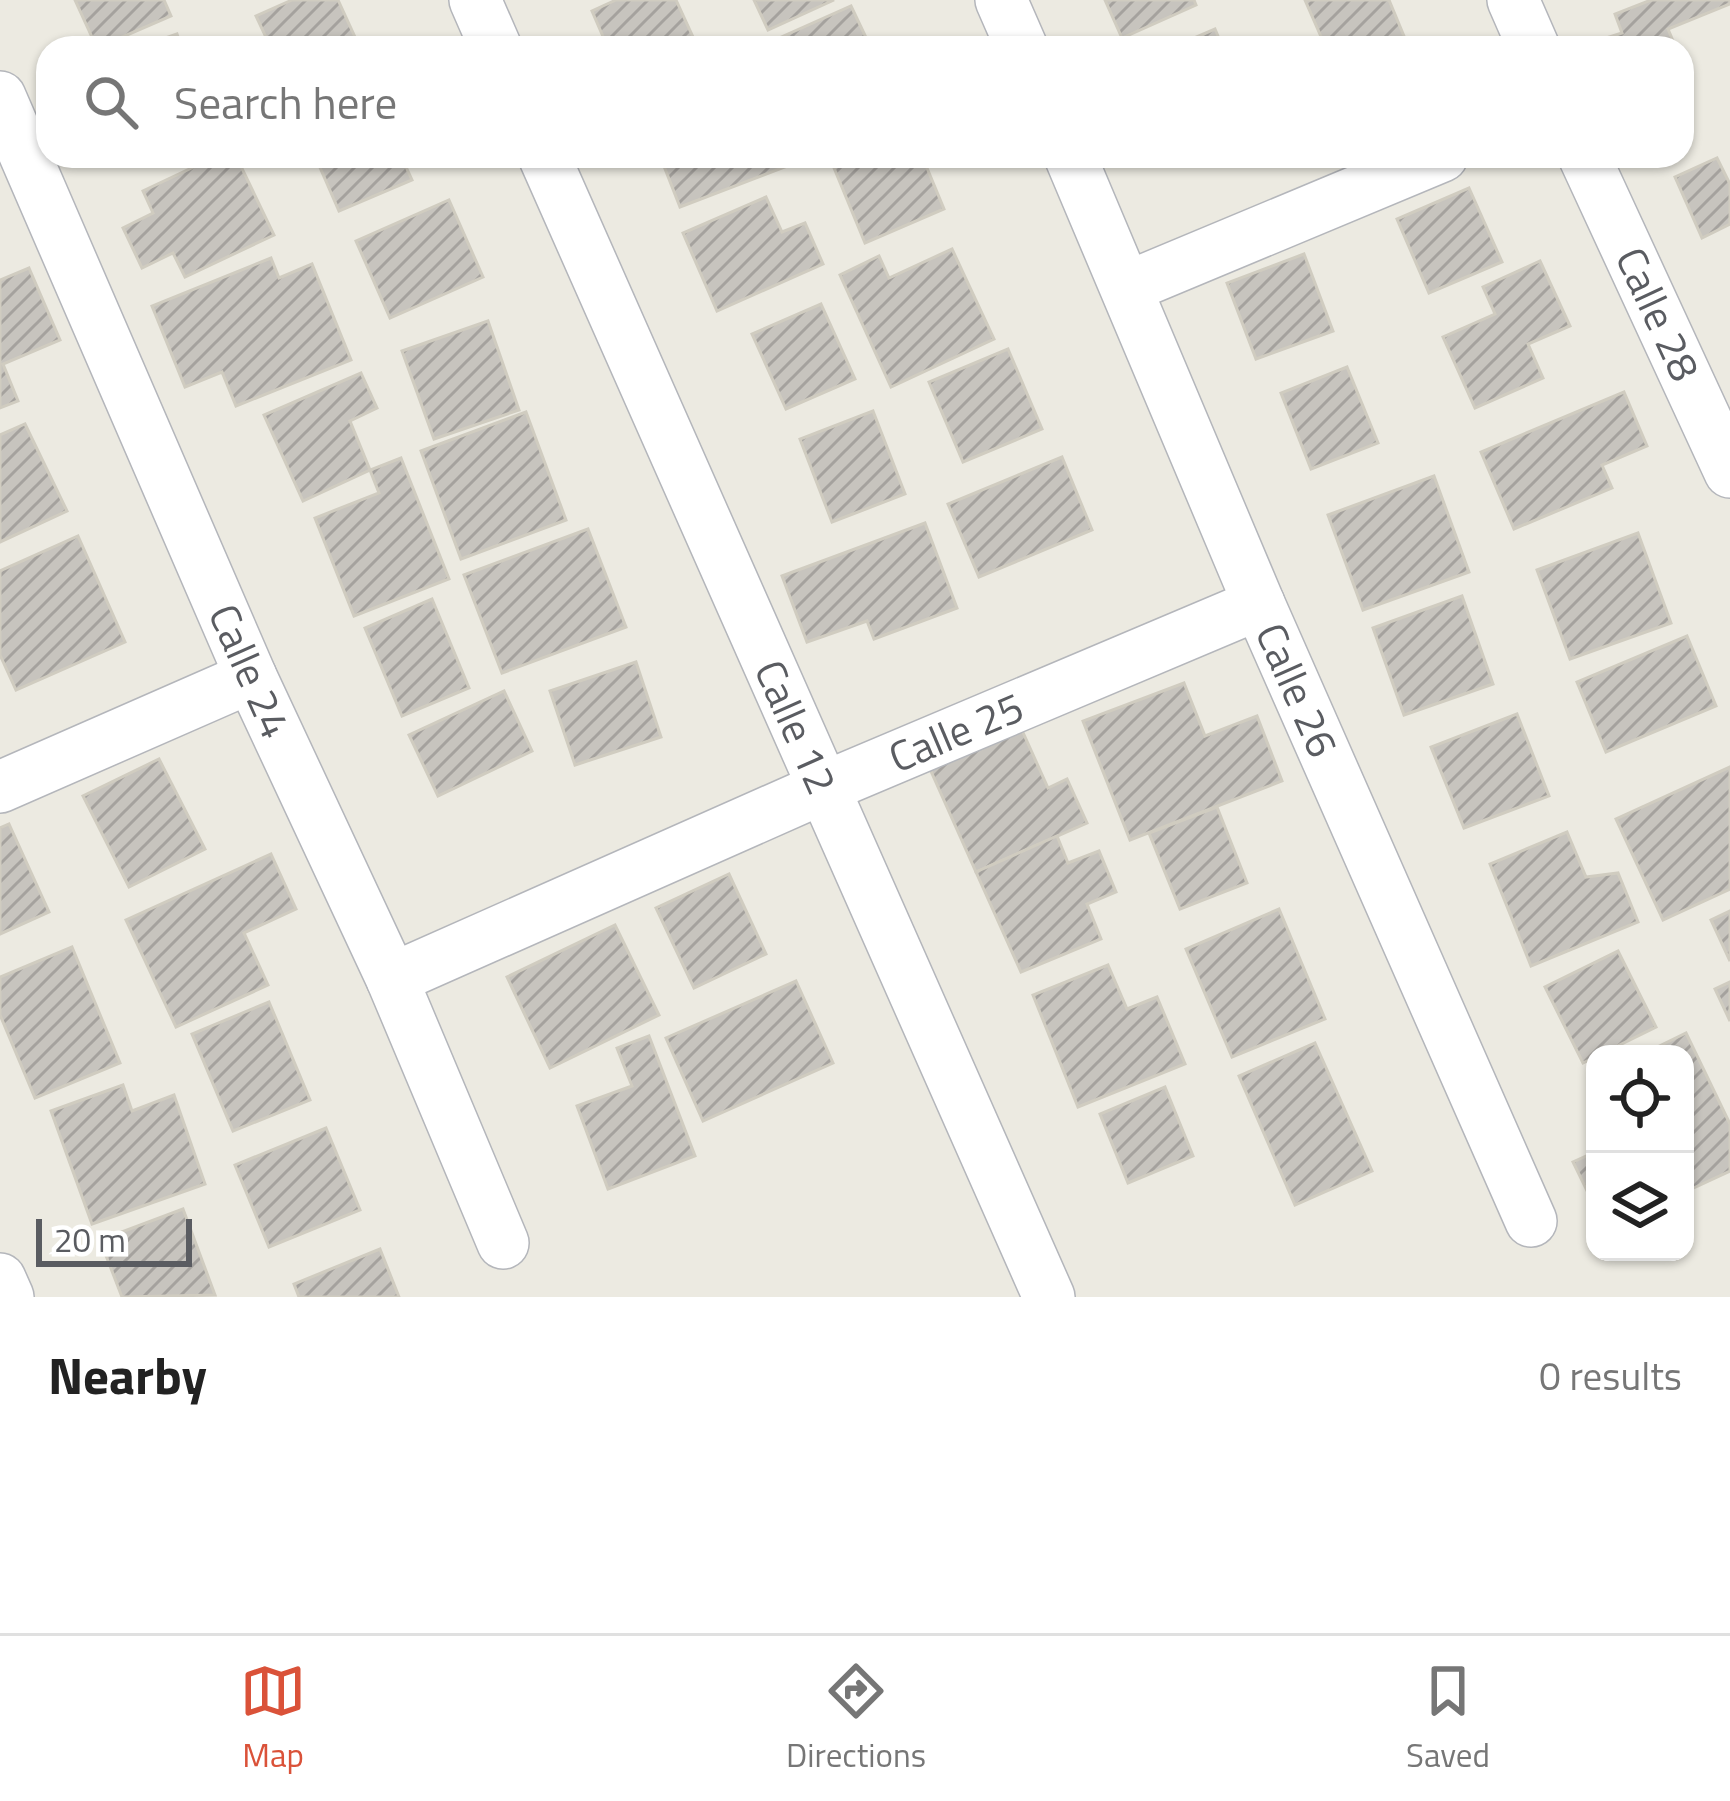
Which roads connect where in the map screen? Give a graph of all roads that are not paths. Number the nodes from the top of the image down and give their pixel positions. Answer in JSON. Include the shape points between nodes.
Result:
{"nodes":[{"id":1,"x":475,"y":0,"type":"edge"},
{"id":2,"x":1001,"y":0,"type":"edge"},
{"id":3,"x":1514,"y":0,"type":"edge"},
{"id":4,"x":491,"y":36,"type":"edge"},
{"id":5,"x":1017,"y":36,"type":"edge"},
{"id":6,"x":1529,"y":36,"type":"edge"},
{"id":7,"x":0,"y":97,"type":"edge"},
{"id":8,"x":549,"y":168,"type":"edge"},
{"id":9,"x":1075,"y":168,"type":"edge"},
{"id":10,"x":1413,"y":168,"type":"edge"},
{"id":11,"x":1590,"y":168,"type":"edge"},
{"id":12,"x":1128,"y":287,"type":"junction"},
{"id":13,"x":1716,"y":400,"type":"edge"},
{"id":14,"x":1730,"y":472,"type":"edge"},
{"id":15,"x":1259,"y":604,"type":"junction"},
{"id":16,"x":251,"y":677,"type":"junction"},
{"id":17,"x":0,"y":788,"type":"edge"},
{"id":18,"x":823,"y":788,"type":"junction"},
{"id":19,"x":392,"y":979,"type":"junction"},
{"id":20,"x":1531,"y":1221,"type":"dead end"},
{"id":21,"x":503,"y":1244,"type":"dead end"},
{"id":22,"x":0,"y":1279,"type":"edge"},
{"id":23,"x":8,"y":1297,"type":"edge"},
{"id":24,"x":1049,"y":1297,"type":"edge"}],
"edges":[{"from":1,"to":4,"type":"street"},
{"from":2,"to":5,"type":"street"},
{"from":3,"to":6,"type":"street"},
{"from":7,"to":16,"type":"street","name":"Calle 24"},
{"from":8,"to":18,"type":"street","name":"Calle 12"},
{"from":9,"to":12,"type":"street","name":"Calle 26"},
{"from":10,"to":12,"type":"street"},
{"from":11,"to":13,"type":"street","name":"Calle 28"},
{"from":12,"to":15,"type":"street","name":"Calle 26"},
{"from":13,"to":14,"type":"street","name":"Calle 28"},
{"from":15,"to":18,"type":"street","name":"Calle 25"},
{"from":15,"to":20,"type":"street","name":"Calle 26"},
{"from":16,"to":17,"type":"street"},
{"from":16,"to":19,"type":"street","name":"Calle 24"},
{"from":18,"to":19,"type":"street","name":"Calle 25"},
{"from":18,"to":24,"type":"street","name":"Calle 12"},
{"from":19,"to":21,"type":"street","name":"Calle 24"},
{"from":22,"to":23,"type":"street"}]}
